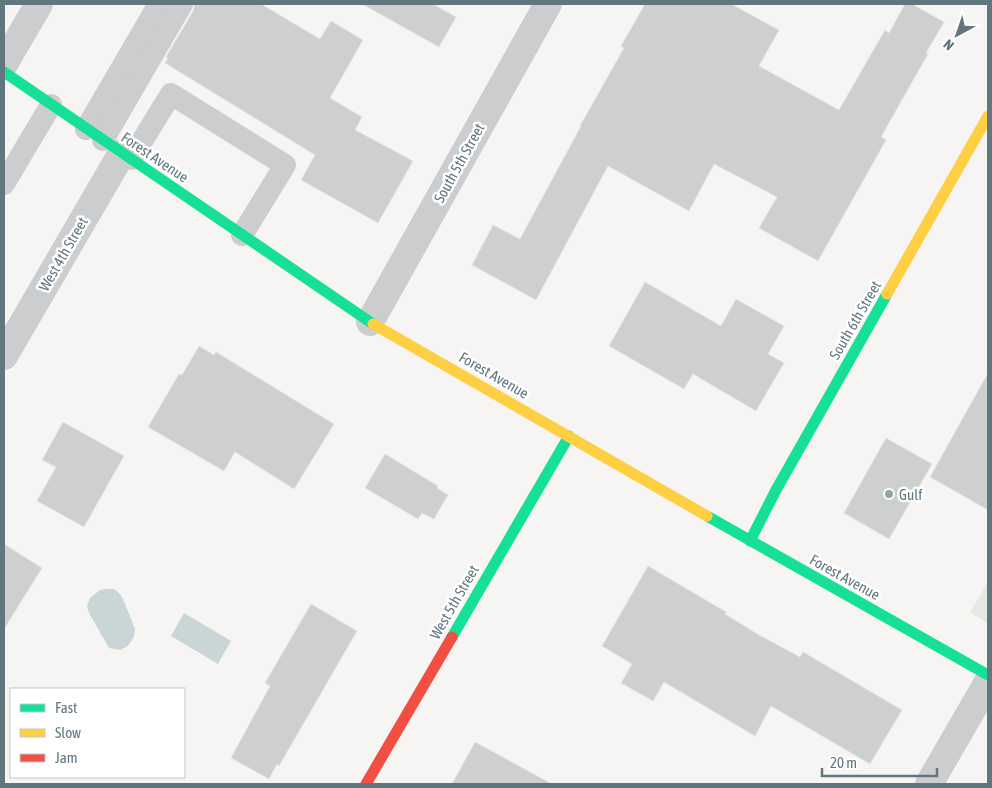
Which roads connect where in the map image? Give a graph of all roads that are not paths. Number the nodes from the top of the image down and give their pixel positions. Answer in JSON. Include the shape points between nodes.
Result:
{"nodes":[{"id":1,"x":39,"y":4,"type":"edge"},
{"id":2,"x":159,"y":4,"type":"edge"},
{"id":3,"x":182,"y":4,"type":"edge"},
{"id":4,"x":548,"y":4,"type":"edge"},
{"id":5,"x":4,"y":64,"type":"edge"},
{"id":6,"x":4,"y":72,"type":"edge"},
{"id":7,"x":51,"y":105,"type":"junction"},
{"id":8,"x":988,"y":116,"type":"edge"},
{"id":9,"x":111,"y":145,"type":"junction"},
{"id":10,"x":4,"y":184,"type":"edge"},
{"id":11,"x":242,"y":235,"type":"junction"},
{"id":12,"x":370,"y":322,"type":"junction"},
{"id":13,"x":4,"y":356,"type":"edge"},
{"id":14,"x":569,"y":436,"type":"junction"},
{"id":15,"x":750,"y":541,"type":"junction"},
{"id":16,"x":988,"y":675,"type":"edge"},
{"id":17,"x":988,"y":682,"type":"edge"},
{"id":18,"x":366,"y":784,"type":"edge"},
{"id":19,"x":929,"y":784,"type":"edge"}],
"edges":[{"from":1,"to":5,"type":"street"},
{"from":2,"to":9,"type":"lane"},
{"from":3,"to":9,"type":"lane"},
{"from":4,"to":12,"type":"street","name":"South 5th Street"},
{"from":6,"to":7,"type":"main road","name":"Forest Avenue"},
{"from":7,"to":9,"type":"main road","name":"Forest Avenue"},
{"from":7,"to":10,"type":"lane"},
{"from":8,"to":15,"type":"main road","name":"South 6th Street","via":[[780,482]]},
{"from":9,"to":11,"type":"main road","name":"Forest Avenue"},
{"from":9,"to":11,"type":"lane","via":[[171,94],[285,165]]},
{"from":9,"to":13,"type":"street","name":"West 4th Street"},
{"from":11,"to":12,"type":"main road","name":"Forest Avenue"},
{"from":12,"to":14,"type":"main road","name":"Forest Avenue"},
{"from":14,"to":15,"type":"main road","name":"Forest Avenue"},
{"from":14,"to":18,"type":"main road","name":"West 5th Street"},
{"from":15,"to":16,"type":"main road","name":"Forest Avenue"},
{"from":17,"to":19,"type":"street"}]}
